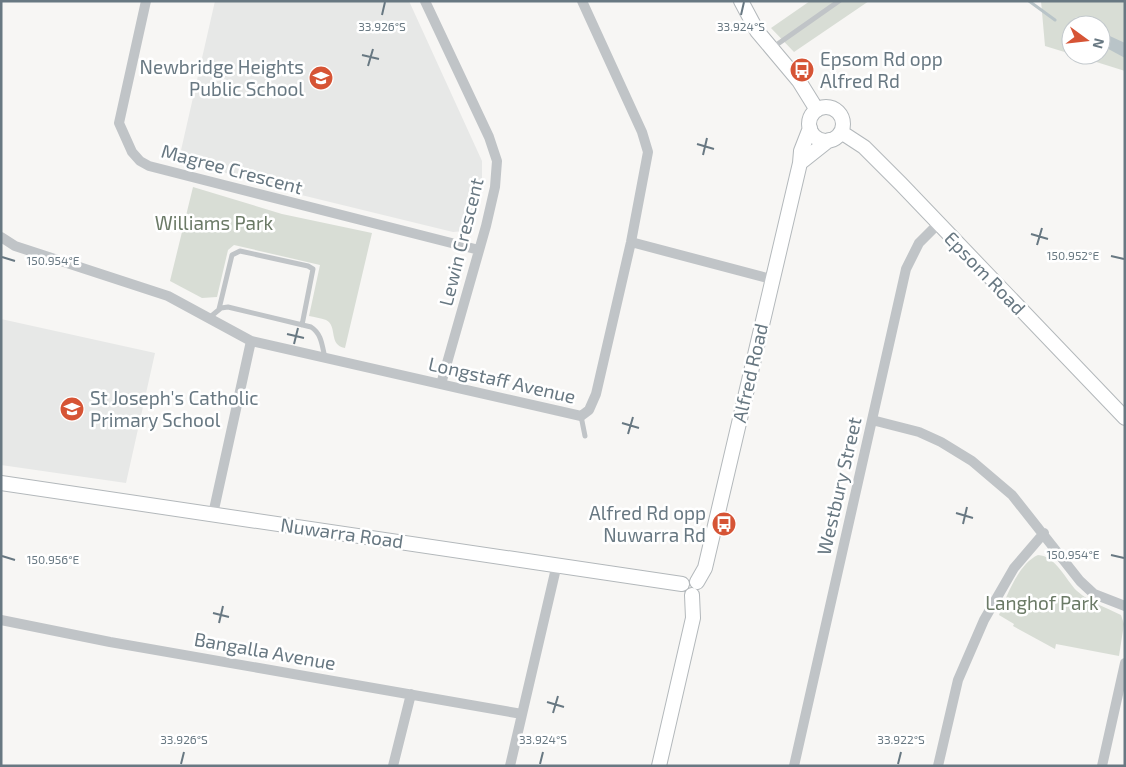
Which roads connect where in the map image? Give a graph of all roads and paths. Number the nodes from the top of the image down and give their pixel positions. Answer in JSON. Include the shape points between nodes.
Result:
{"nodes":[{"id":1,"x":146,"y":1,"type":"edge"},
{"id":2,"x":425,"y":1,"type":"edge"},
{"id":3,"x":582,"y":1,"type":"edge"},
{"id":4,"x":741,"y":1,"type":"edge"},
{"id":5,"x":839,"y":1,"type":"edge"},
{"id":6,"x":770,"y":49,"type":"junction"},
{"id":7,"x":817,"y":110,"type":"junction"},
{"id":8,"x":810,"y":128,"type":"junction"},
{"id":9,"x":841,"y":132,"type":"junction"},
{"id":10,"x":829,"y":140,"type":"junction"},
{"id":11,"x":800,"y":163,"type":"junction"},
{"id":12,"x":938,"y":224,"type":"junction"},
{"id":13,"x":1,"y":237,"type":"edge"},
{"id":14,"x":631,"y":242,"type":"junction"},
{"id":15,"x":479,"y":250,"type":"junction"},
{"id":16,"x":771,"y":279,"type":"junction"},
{"id":17,"x":219,"y":309,"type":"junction"},
{"id":18,"x":209,"y":318,"type":"junction"},
{"id":19,"x":302,"y":325,"type":"junction"},
{"id":20,"x":251,"y":341,"type":"junction"},
{"id":21,"x":325,"y":358,"type":"junction"},
{"id":22,"x":441,"y":384,"type":"junction"},
{"id":23,"x":581,"y":416,"type":"junction"},
{"id":24,"x":1125,"y":418,"type":"edge"},
{"id":25,"x":872,"y":420,"type":"junction"},
{"id":26,"x":586,"y":436,"type":"dead end"},
{"id":27,"x":1,"y":483,"type":"edge"},
{"id":28,"x":213,"y":514,"type":"junction"},
{"id":29,"x":1044,"y":533,"type":"junction"},
{"id":30,"x":557,"y":564,"type":"junction"},
{"id":31,"x":695,"y":588,"type":"junction"},
{"id":32,"x":1125,"y":606,"type":"edge"},
{"id":33,"x":1,"y":620,"type":"edge"},
{"id":34,"x":1125,"y":663,"type":"edge"},
{"id":35,"x":411,"y":694,"type":"junction"},
{"id":36,"x":522,"y":714,"type":"junction"},
{"id":37,"x":393,"y":766,"type":"edge"},
{"id":38,"x":510,"y":766,"type":"edge"},
{"id":39,"x":659,"y":766,"type":"edge"},
{"id":40,"x":794,"y":766,"type":"edge"},
{"id":41,"x":938,"y":766,"type":"edge"},
{"id":42,"x":1102,"y":766,"type":"edge"}],
"edges":[{"from":1,"to":15,"type":"street","name":"Magree Crescent","via":[[120,123],[128,145],[140,161],[149,166]]},
{"from":2,"to":15,"type":"street","name":"Lewin Crescent","via":[[489,137],[497,161],[495,187]]},
{"from":3,"to":14,"type":"street","name":"Longstaff Avenue","via":[[642,132],[648,152]]},
{"from":4,"to":6,"type":"street"},
{"from":5,"to":6,"type":"lane"},
{"from":6,"to":7,"type":"street","via":[[799,80]]},
{"from":7,"to":8,"type":"street","via":[[811,118]]},
{"from":7,"to":9,"type":"street","via":[[826,107],[839,113],[843,122]]},
{"from":8,"to":10,"type":"street","via":[[819,139]]},
{"from":8,"to":11,"type":"street","name":"Alfred Road"},
{"from":9,"to":10,"type":"street"},
{"from":9,"to":12,"type":"street","name":"Epsom Road","via":[[864,147]]},
{"from":10,"to":11,"type":"street"},
{"from":11,"to":16,"type":"street","name":"Alfred Road"},
{"from":12,"to":24,"type":"street","name":"Epsom Road"},
{"from":12,"to":25,"type":"street","name":"Westbury Street","via":[[919,243],[906,269]]},
{"from":13,"to":18,"type":"street","name":"Longstaff Avenue","via":[[15,246],[168,296]]},
{"from":14,"to":16,"type":"street"},
{"from":14,"to":23,"type":"street","name":"Longstaff Avenue","via":[[596,394],[589,410]]},
{"from":15,"to":22,"type":"street","name":"Lewin Crescent"},
{"from":16,"to":31,"type":"street","name":"Alfred Road","via":[[705,568]]},
{"from":17,"to":18,"type":"lane"},
{"from":17,"to":19,"type":"lane","via":[[228,307]]},
{"from":17,"to":19,"type":"lane","via":[[232,255],[240,251],[313,269]]},
{"from":18,"to":20,"type":"street","name":"Longstaff Avenue"},
{"from":19,"to":21,"type":"lane","via":[[318,331]]},
{"from":20,"to":21,"type":"street","name":"Longstaff Avenue"},
{"from":20,"to":28,"type":"street"},
{"from":21,"to":22,"type":"street","name":"Longstaff Avenue"},
{"from":22,"to":23,"type":"street","name":"Longstaff Avenue"},
{"from":23,"to":26,"type":"lane"},
{"from":25,"to":29,"type":"street","via":[[930,437],[972,461],[1012,495]]},
{"from":25,"to":40,"type":"street","name":"Westbury Street"},
{"from":27,"to":28,"type":"street","name":"Nuwarra Road"},
{"from":28,"to":30,"type":"street","name":"Nuwarra Road"},
{"from":29,"to":32,"type":"street","via":[[1080,581],[1094,594]]},
{"from":29,"to":41,"type":"street","via":[[1014,568],[984,620],[958,680]]},
{"from":30,"to":31,"type":"street","name":"Nuwarra Road","via":[[682,584],[687,578]]},
{"from":30,"to":36,"type":"street"},
{"from":31,"to":39,"type":"street","name":"Alfred Road","via":[[693,618]]},
{"from":33,"to":35,"type":"street","name":"Bangalla Avenue"},
{"from":34,"to":42,"type":"street"},
{"from":35,"to":36,"type":"street","name":"Bangalla Avenue"},
{"from":35,"to":37,"type":"street"},
{"from":36,"to":38,"type":"street"}]}
